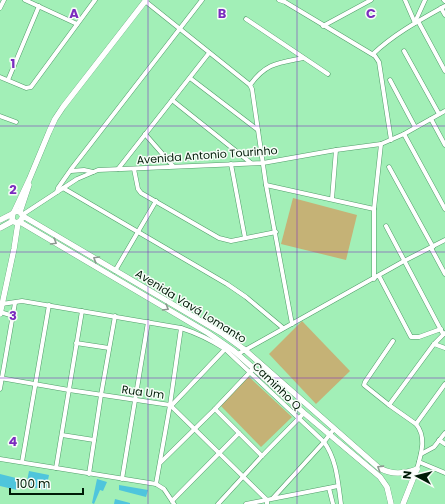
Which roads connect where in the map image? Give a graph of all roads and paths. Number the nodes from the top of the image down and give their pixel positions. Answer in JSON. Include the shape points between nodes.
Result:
{"nodes":[{"id":1,"x":4,"y":0,"type":"edge"},
{"id":2,"x":24,"y":0,"type":"edge"},
{"id":3,"x":95,"y":0,"type":"edge"},
{"id":4,"x":202,"y":0,"type":"edge"},
{"id":5,"x":279,"y":0,"type":"edge"},
{"id":6,"x":371,"y":0,"type":"edge"},
{"id":7,"x":405,"y":0,"type":"edge"},
{"id":8,"x":425,"y":0,"type":"edge"},
{"id":9,"x":145,"y":1,"type":"edge"},
{"id":10,"x":288,"y":1,"type":"edge"},
{"id":11,"x":39,"y":6,"type":"junction"},
{"id":12,"x":443,"y":7,"type":"edge"},
{"id":13,"x":0,"y":8,"type":"edge"},
{"id":14,"x":445,"y":15,"type":"edge"},
{"id":15,"x":246,"y":19,"type":"dead end"},
{"id":16,"x":417,"y":22,"type":"junction"},
{"id":17,"x":77,"y":24,"type":"junction"},
{"id":18,"x":324,"y":26,"type":"junction"},
{"id":19,"x":180,"y":28,"type":"junction"},
{"id":20,"x":404,"y":51,"type":"dead end"},
{"id":21,"x":209,"y":53,"type":"junction"},
{"id":22,"x":373,"y":54,"type":"junction"},
{"id":23,"x":303,"y":58,"type":"junction"},
{"id":24,"x":445,"y":71,"type":"edge"},
{"id":25,"x":328,"y":74,"type":"dead end"},
{"id":26,"x":0,"y":77,"type":"edge"},
{"id":27,"x":190,"y":78,"type":"junction"},
{"id":28,"x":8,"y":80,"type":"junction"},
{"id":29,"x":390,"y":80,"type":"dead end"},
{"id":30,"x":250,"y":85,"type":"junction"},
{"id":31,"x":172,"y":100,"type":"junction"},
{"id":32,"x":445,"y":111,"type":"edge"},
{"id":33,"x":438,"y":114,"type":"junction"},
{"id":34,"x":0,"y":116,"type":"edge"},
{"id":35,"x":431,"y":119,"type":"junction"},
{"id":36,"x":16,"y":122,"type":"dead end"},
{"id":37,"x":415,"y":128,"type":"junction"},
{"id":38,"x":258,"y":130,"type":"junction"},
{"id":39,"x":145,"y":134,"type":"junction"},
{"id":40,"x":404,"y":134,"type":"junction"},
{"id":41,"x":391,"y":140,"type":"junction"},
{"id":42,"x":381,"y":144,"type":"junction"},
{"id":43,"x":445,"y":145,"type":"edge"},
{"id":44,"x":336,"y":150,"type":"junction"},
{"id":45,"x":251,"y":163,"type":"junction"},
{"id":46,"x":263,"y":163,"type":"junction"},
{"id":47,"x":231,"y":164,"type":"junction"},
{"id":48,"x":173,"y":166,"type":"junction"},
{"id":49,"x":389,"y":167,"type":"dead end"},
{"id":50,"x":118,"y":169,"type":"junction"},
{"id":51,"x":134,"y":169,"type":"junction"},
{"id":52,"x":70,"y":171,"type":"junction"},
{"id":53,"x":94,"y":172,"type":"junction"},
{"id":54,"x":266,"y":185,"type":"junction"},
{"id":55,"x":62,"y":188,"type":"junction"},
{"id":56,"x":57,"y":192,"type":"junction"},
{"id":57,"x":332,"y":199,"type":"junction"},
{"id":58,"x":156,"y":201,"type":"junction"},
{"id":59,"x":445,"y":208,"type":"edge"},
{"id":60,"x":374,"y":209,"type":"junction"},
{"id":61,"x":18,"y":217,"type":"junction"},
{"id":62,"x":0,"y":220,"type":"edge"},
{"id":63,"x":386,"y":226,"type":"dead end"},
{"id":64,"x":0,"y":228,"type":"edge"},
{"id":65,"x":276,"y":232,"type":"junction"},
{"id":66,"x":137,"y":233,"type":"junction"},
{"id":67,"x":246,"y":238,"type":"junction"},
{"id":68,"x":445,"y":240,"type":"edge"},
{"id":69,"x":432,"y":247,"type":"junction"},
{"id":70,"x":404,"y":261,"type":"junction"},
{"id":71,"x":115,"y":271,"type":"junction"},
{"id":72,"x":445,"y":274,"type":"edge"},
{"id":73,"x":379,"y":276,"type":"junction"},
{"id":74,"x":374,"y":279,"type":"junction"},
{"id":75,"x":15,"y":303,"type":"junction"},
{"id":76,"x":2,"y":304,"type":"junction"},
{"id":77,"x":49,"y":305,"type":"junction"},
{"id":78,"x":82,"y":311,"type":"junction"},
{"id":79,"x":0,"y":313,"type":"edge"},
{"id":80,"x":13,"y":316,"type":"junction"},
{"id":81,"x":114,"y":316,"type":"junction"},
{"id":82,"x":148,"y":322,"type":"junction"},
{"id":83,"x":292,"y":324,"type":"junction"},
{"id":84,"x":181,"y":328,"type":"junction"},
{"id":85,"x":283,"y":328,"type":"junction"},
{"id":86,"x":441,"y":328,"type":"junction"},
{"id":87,"x":444,"y":334,"type":"edge"},
{"id":88,"x":393,"y":341,"type":"dead end"},
{"id":89,"x":76,"y":343,"type":"junction"},
{"id":90,"x":434,"y":344,"type":"junction"},
{"id":91,"x":226,"y":347,"type":"junction"},
{"id":92,"x":109,"y":348,"type":"junction"},
{"id":93,"x":445,"y":348,"type":"edge"},
{"id":94,"x":245,"y":350,"type":"junction"},
{"id":95,"x":238,"y":354,"type":"junction"},
{"id":96,"x":252,"y":370,"type":"junction"},
{"id":97,"x":1,"y":378,"type":"edge"},
{"id":98,"x":35,"y":384,"type":"junction"},
{"id":99,"x":445,"y":384,"type":"edge"},
{"id":100,"x":0,"y":389,"type":"edge"},
{"id":101,"x":69,"y":390,"type":"junction"},
{"id":102,"x":101,"y":395,"type":"junction"},
{"id":103,"x":135,"y":400,"type":"junction"},
{"id":104,"x":389,"y":405,"type":"junction"},
{"id":105,"x":170,"y":406,"type":"junction"},
{"id":106,"x":215,"y":409,"type":"junction"},
{"id":107,"x":304,"y":413,"type":"junction"},
{"id":108,"x":299,"y":419,"type":"junction"},
{"id":109,"x":416,"y":424,"type":"junction"},
{"id":110,"x":194,"y":429,"type":"junction"},
{"id":111,"x":334,"y":429,"type":"junction"},
{"id":112,"x":239,"y":433,"type":"junction"},
{"id":113,"x":445,"y":433,"type":"edge"},
{"id":114,"x":62,"y":435,"type":"junction"},
{"id":115,"x":330,"y":435,"type":"junction"},
{"id":116,"x":94,"y":440,"type":"junction"},
{"id":117,"x":439,"y":440,"type":"junction"},
{"id":118,"x":324,"y":442,"type":"junction"},
{"id":119,"x":445,"y":444,"type":"edge"},
{"id":120,"x":219,"y":453,"type":"junction"},
{"id":121,"x":421,"y":454,"type":"junction"},
{"id":122,"x":262,"y":456,"type":"junction"},
{"id":123,"x":0,"y":459,"type":"edge"},
{"id":124,"x":22,"y":462,"type":"junction"},
{"id":125,"x":419,"y":462,"type":"junction"},
{"id":126,"x":160,"y":463,"type":"junction"},
{"id":127,"x":56,"y":468,"type":"junction"},
{"id":128,"x":417,"y":469,"type":"junction"},
{"id":129,"x":445,"y":473,"type":"edge"},
{"id":130,"x":89,"y":474,"type":"junction"},
{"id":131,"x":242,"y":476,"type":"junction"},
{"id":132,"x":122,"y":479,"type":"junction"},
{"id":133,"x":156,"y":484,"type":"junction"},
{"id":134,"x":338,"y":486,"type":"junction"},
{"id":135,"x":329,"y":488,"type":"junction"},
{"id":136,"x":273,"y":499,"type":"junction"},
{"id":137,"x":267,"y":502,"type":"edge"},
{"id":138,"x":173,"y":503,"type":"edge"},
{"id":139,"x":218,"y":504,"type":"edge"},
{"id":140,"x":246,"y":504,"type":"edge"},
{"id":141,"x":333,"y":504,"type":"edge"},
{"id":142,"x":341,"y":504,"type":"edge"},
{"id":143,"x":391,"y":504,"type":"edge"},
{"id":144,"x":403,"y":504,"type":"edge"}],
"edges":[{"from":1,"to":13,"type":"street"},
{"from":2,"to":11,"type":"street"},
{"from":3,"to":17,"type":"street"},
{"from":4,"to":19,"type":"street"},
{"from":5,"to":10,"type":"street"},
{"from":6,"to":18,"type":"street"},
{"from":7,"to":16,"type":"street"},
{"from":8,"to":16,"type":"street"},
{"from":9,"to":19,"type":"street"},
{"from":9,"to":61,"type":"street","via":[[55,118],[29,180]]},
{"from":10,"to":18,"type":"street"},
{"from":11,"to":17,"type":"street"},
{"from":11,"to":28,"type":"street"},
{"from":12,"to":14,"type":"street"},
{"from":12,"to":16,"type":"street"},
{"from":15,"to":23,"type":"street"},
{"from":16,"to":22,"type":"street"},
{"from":16,"to":24,"type":"street"},
{"from":17,"to":28,"type":"street","via":[[31,87],[26,88]]},
{"from":18,"to":22,"type":"street"},
{"from":19,"to":21,"type":"street"},
{"from":19,"to":52,"type":"street"},
{"from":20,"to":33,"type":"street"},
{"from":21,"to":27,"type":"street"},
{"from":21,"to":30,"type":"street"},
{"from":22,"to":41,"type":"street","via":[[379,62]]},
{"from":23,"to":25,"type":"street"},
{"from":23,"to":30,"type":"street","via":[[268,67],[257,75]]},
{"from":26,"to":28,"type":"street"},
{"from":27,"to":31,"type":"street"},
{"from":27,"to":38,"type":"street"},
{"from":29,"to":37,"type":"street"},
{"from":30,"to":38,"type":"street"},
{"from":31,"to":39,"type":"street"},
{"from":31,"to":45,"type":"street"},
{"from":32,"to":33,"type":"street","name":"Avenida Antonio Tourinho"},
{"from":33,"to":35,"type":"street","name":"Avenida Antonio Tourinho"},
{"from":34,"to":36,"type":"street"},
{"from":35,"to":37,"type":"street","name":"Avenida Antonio Tourinho"},
{"from":35,"to":43,"type":"street"},
{"from":37,"to":40,"type":"street","name":"Avenida Antonio Tourinho"},
{"from":38,"to":46,"type":"street"},
{"from":39,"to":48,"type":"street"},
{"from":39,"to":50,"type":"street"},
{"from":40,"to":41,"type":"street","name":"Avenida Antonio Tourinho"},
{"from":40,"to":59,"type":"street"},
{"from":41,"to":42,"type":"street","name":"Avenida Antonio Tourinho"},
{"from":42,"to":44,"type":"street","name":"Avenida Antonio Tourinho"},
{"from":42,"to":60,"type":"street"},
{"from":44,"to":46,"type":"street","name":"Avenida Antonio Tourinho"},
{"from":44,"to":57,"type":"street"},
{"from":45,"to":46,"type":"street","name":"Avenida Antonio Tourinho"},
{"from":45,"to":47,"type":"street","name":"Avenida Antonio Tourinho"},
{"from":46,"to":54,"type":"street"},
{"from":47,"to":48,"type":"street","name":"Avenida Antonio Tourinho"},
{"from":47,"to":67,"type":"street"},
{"from":48,"to":51,"type":"street","name":"Avenida Antonio Tourinho"},
{"from":49,"to":69,"type":"street"},
{"from":50,"to":51,"type":"street","name":"Avenida Antonio Tourinho"},
{"from":50,"to":53,"type":"street","name":"Avenida Antonio Tourinho"},
{"from":51,"to":58,"type":"street","via":[[138,189]]},
{"from":52,"to":53,"type":"street"},
{"from":52,"to":56,"type":"street"},
{"from":53,"to":55,"type":"street","name":"Avenida Antonio Tourinho"},
{"from":54,"to":57,"type":"street"},
{"from":54,"to":65,"type":"street"},
{"from":55,"to":56,"type":"street","name":"Avenida Antonio Tourinho"},
{"from":55,"to":66,"type":"street"},
{"from":56,"to":61,"type":"street","name":"Avenida Antonio Tourinho"},
{"from":57,"to":60,"type":"street"},
{"from":58,"to":66,"type":"street"},
{"from":58,"to":67,"type":"street","via":[[219,238],[231,241]]},
{"from":60,"to":74,"type":"street"},
{"from":61,"to":62,"type":"street"},
{"from":61,"to":64,"type":"street"},
{"from":71,"to":61,"type":"street","name":"Avenida Vavá Lomanto","one_way":true},
{"from":61,"to":76,"type":"street"},
{"from":61,"to":91,"type":"street","name":"Avenida Vavá Lomanto","one_way":true,"via":[[208,333]]},
{"from":63,"to":70,"type":"street"},
{"from":65,"to":67,"type":"street"},
{"from":65,"to":83,"type":"street"},
{"from":66,"to":71,"type":"street"},
{"from":66,"to":85,"type":"street","via":[[227,284]]},
{"from":68,"to":69,"type":"street"},
{"from":69,"to":70,"type":"street"},
{"from":69,"to":72,"type":"street"},
{"from":70,"to":73,"type":"street"},
{"from":70,"to":86,"type":"street"},
{"from":71,"to":94,"type":"street","name":"Avenida Vavá Lomanto"},
{"from":73,"to":74,"type":"street"},
{"from":73,"to":86,"type":"street","via":[[411,337],[419,337]]},
{"from":74,"to":83,"type":"street"},
{"from":75,"to":76,"type":"street","name":"Caminho Q"},
{"from":75,"to":77,"type":"street","name":"Caminho Q"},
{"from":75,"to":80,"type":"street"},
{"from":76,"to":79,"type":"street"},
{"from":77,"to":78,"type":"street","name":"Caminho Q"},
{"from":77,"to":98,"type":"street"},
{"from":78,"to":81,"type":"street","name":"Caminho Q"},
{"from":78,"to":89,"type":"street"},
{"from":79,"to":80,"type":"street"},
{"from":80,"to":97,"type":"street"},
{"from":81,"to":82,"type":"street","name":"Caminho Q"},
{"from":81,"to":92,"type":"street"},
{"from":82,"to":84,"type":"street","name":"Caminho Q"},
{"from":82,"to":103,"type":"street"},
{"from":83,"to":85,"type":"street"},
{"from":84,"to":91,"type":"street","name":"Caminho Q"},
{"from":84,"to":105,"type":"street"},
{"from":85,"to":94,"type":"street"},
{"from":86,"to":87,"type":"street"},
{"from":87,"to":90,"type":"street"},
{"from":88,"to":104,"type":"street","via":[[364,384]]},
{"from":89,"to":92,"type":"street"},
{"from":89,"to":101,"type":"street"},
{"from":90,"to":93,"type":"street"},
{"from":90,"to":104,"type":"street"},
{"from":91,"to":95,"type":"street","name":"Avenida Vavá Lomanto"},
{"from":91,"to":96,"type":"street","name":"Caminho Q"},
{"from":91,"to":105,"type":"street"},
{"from":92,"to":102,"type":"street"},
{"from":94,"to":95,"type":"street"},
{"from":94,"to":111,"type":"street","name":"Avenida Vavá Lomanto"},
{"from":95,"to":96,"type":"street","name":"Avenida Vavá Lomanto"},
{"from":96,"to":106,"type":"street"},
{"from":96,"to":107,"type":"street","name":"Avenida Vavá Lomanto"},
{"from":96,"to":108,"type":"street","name":"Caminho Q"},
{"from":97,"to":98,"type":"street","name":"Rua Um"},
{"from":97,"to":100,"type":"street"},
{"from":98,"to":101,"type":"street","name":"Rua Um"},
{"from":98,"to":124,"type":"street"},
{"from":99,"to":109,"type":"street"},
{"from":101,"to":102,"type":"street","name":"Rua Um"},
{"from":101,"to":114,"type":"street"},
{"from":102,"to":103,"type":"street","name":"Rua Um"},
{"from":102,"to":116,"type":"street"},
{"from":103,"to":105,"type":"street","name":"Rua Um"},
{"from":103,"to":132,"type":"street"},
{"from":104,"to":109,"type":"street"},
{"from":105,"to":110,"type":"street","name":"Rua Um"},
{"from":105,"to":126,"type":"street"},
{"from":106,"to":110,"type":"street"},
{"from":106,"to":112,"type":"street"},
{"from":107,"to":108,"type":"street"},
{"from":107,"to":115,"type":"street","name":"Avenida Vavá Lomanto"},
{"from":108,"to":118,"type":"street","name":"Caminho Q"},
{"from":108,"to":122,"type":"street"},
{"from":109,"to":121,"type":"street","via":[[422,436]]},
{"from":110,"to":120,"type":"street","name":"Rua Um"},
{"from":110,"to":126,"type":"street"},
{"from":111,"to":115,"type":"street"},
{"from":128,"to":111,"type":"street","name":"Avenida Vavá Lomanto","one_way":true,"via":[[400,474],[384,471]]},
{"from":112,"to":120,"type":"street"},
{"from":112,"to":122,"type":"street"},
{"from":113,"to":117,"type":"street"},
{"from":114,"to":116,"type":"street"},
{"from":114,"to":127,"type":"street"},
{"from":115,"to":118,"type":"street"},
{"from":115,"to":143,"type":"street","name":"Avenida Vavá Lomanto","via":[[380,477],[387,487]]},
{"from":116,"to":130,"type":"street"},
{"from":117,"to":119,"type":"street"},
{"from":117,"to":121,"type":"street","via":[[434,447]]},
{"from":118,"to":134,"type":"street","name":"Caminho Q","via":[[330,451]]},
{"from":118,"to":136,"type":"street"},
{"from":120,"to":131,"type":"street","name":"Rua Um"},
{"from":120,"to":138,"type":"street"},
{"from":121,"to":125,"type":"street"},
{"from":122,"to":131,"type":"street"},
{"from":123,"to":124,"type":"street"},
{"from":124,"to":127,"type":"street"},
{"from":125,"to":128,"type":"street"},
{"from":125,"to":129,"type":"street"},
{"from":126,"to":133,"type":"street"},
{"from":127,"to":130,"type":"street"},
{"from":128,"to":144,"type":"street"},
{"from":130,"to":132,"type":"street"},
{"from":131,"to":137,"type":"street","name":"Rua Um"},
{"from":131,"to":139,"type":"street"},
{"from":132,"to":133,"type":"street"},
{"from":133,"to":138,"type":"street","via":[[164,489]]},
{"from":134,"to":135,"type":"street"},
{"from":134,"to":142,"type":"street","name":"Caminho Q"},
{"from":135,"to":136,"type":"street"},
{"from":135,"to":141,"type":"street"},
{"from":136,"to":137,"type":"street"},
{"from":137,"to":140,"type":"street"}]}
